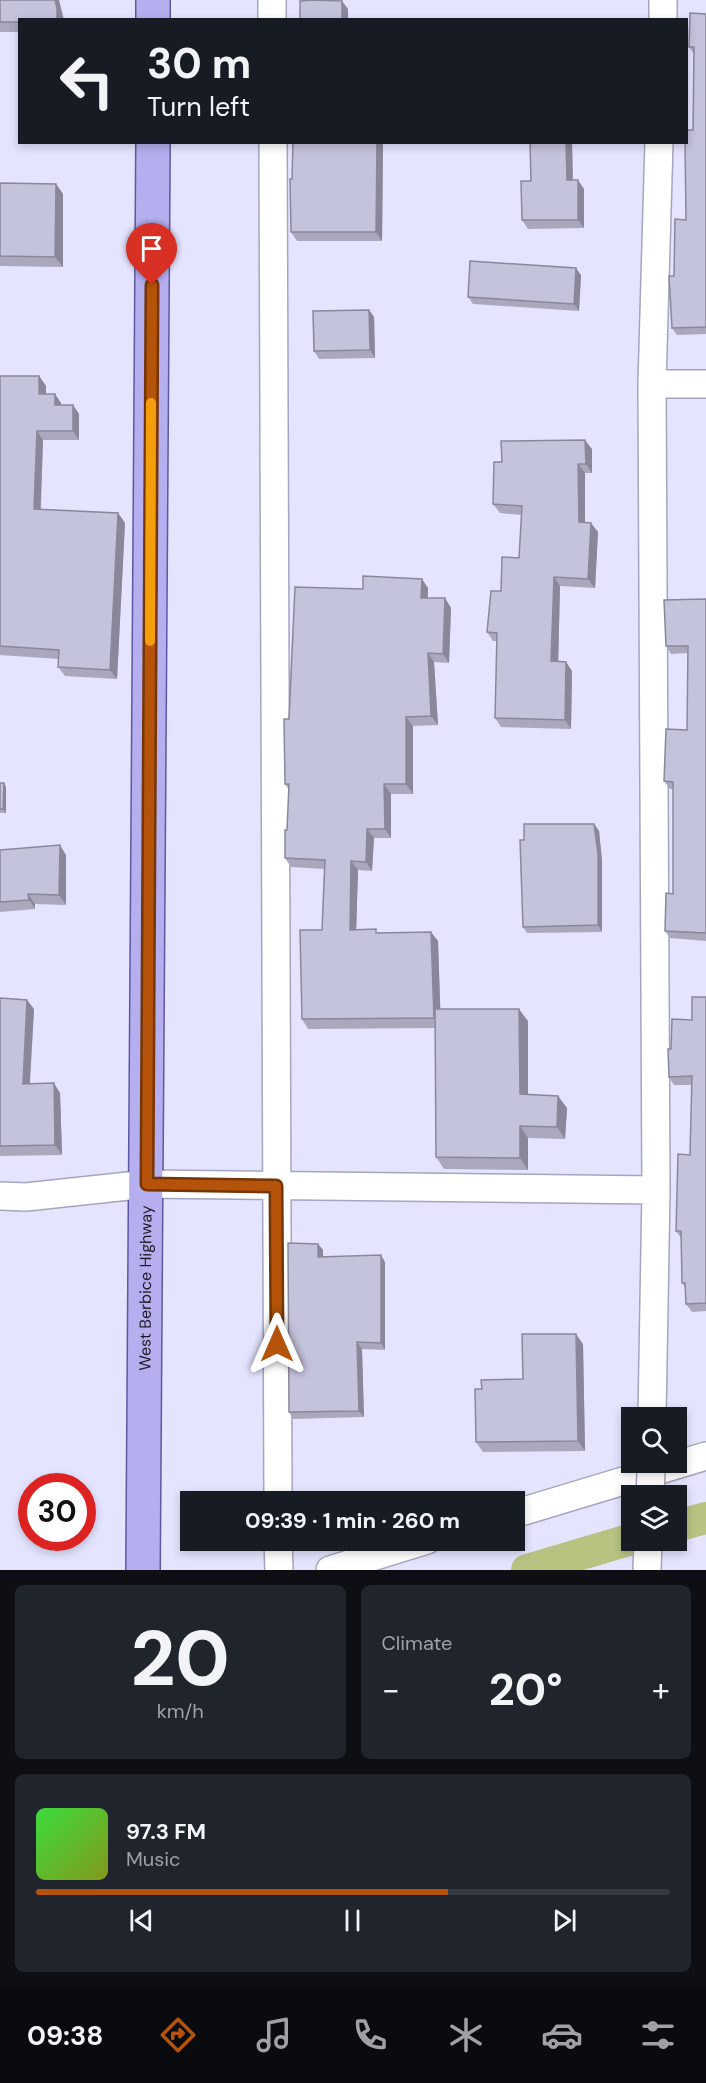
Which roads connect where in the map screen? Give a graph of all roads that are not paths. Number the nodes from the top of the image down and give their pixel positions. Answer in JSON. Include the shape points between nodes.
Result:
{"nodes":[{"id":1,"x":153,"y":0,"type":"edge"},
{"id":2,"x":272,"y":0,"type":"edge"},
{"id":3,"x":663,"y":0,"type":"edge"},
{"id":4,"x":153,"y":18,"type":"edge"},
{"id":5,"x":272,"y":18,"type":"edge"},
{"id":6,"x":663,"y":18,"type":"edge"},
{"id":7,"x":153,"y":144,"type":"edge"},
{"id":8,"x":273,"y":144,"type":"edge"},
{"id":9,"x":659,"y":144,"type":"edge"},
{"id":10,"x":652,"y":384,"type":"junction"},
{"id":11,"x":706,"y":384,"type":"edge"},
{"id":12,"x":147,"y":1184,"type":"junction"},
{"id":13,"x":276,"y":1186,"type":"junction"},
{"id":14,"x":656,"y":1190,"type":"junction"},
{"id":15,"x":0,"y":1196,"type":"edge"},
{"id":16,"x":652,"y":1407,"type":"edge"},
{"id":17,"x":706,"y":1456,"type":"edge"},
{"id":18,"x":278,"y":1491,"type":"edge"},
{"id":19,"x":525,"y":1511,"type":"edge"},
{"id":20,"x":278,"y":1551,"type":"edge"},
{"id":21,"x":391,"y":1551,"type":"edge"},
{"id":22,"x":648,"y":1551,"type":"edge"},
{"id":23,"x":143,"y":1570,"type":"edge"},
{"id":24,"x":279,"y":1570,"type":"edge"},
{"id":25,"x":330,"y":1570,"type":"edge"},
{"id":26,"x":647,"y":1570,"type":"edge"}],
"edges":[{"from":1,"to":4,"type":"main road"},
{"from":2,"to":5,"type":"street"},
{"from":3,"to":6,"type":"street"},
{"from":7,"to":12,"type":"main road","name":"West Berbice Highway"},
{"from":8,"to":13,"type":"street"},
{"from":9,"to":10,"type":"street"},
{"from":10,"to":11,"type":"street"},
{"from":10,"to":14,"type":"street"},
{"from":12,"to":13,"type":"street"},
{"from":12,"to":15,"type":"street","via":[[26,1197]]},
{"from":12,"to":23,"type":"main road","name":"West Berbice Highway"},
{"from":13,"to":14,"type":"street"},
{"from":13,"to":18,"type":"street"},
{"from":14,"to":16,"type":"street"},
{"from":17,"to":19,"type":"street"},
{"from":20,"to":24,"type":"street"},
{"from":21,"to":25,"type":"street"},
{"from":22,"to":26,"type":"street"}]}
